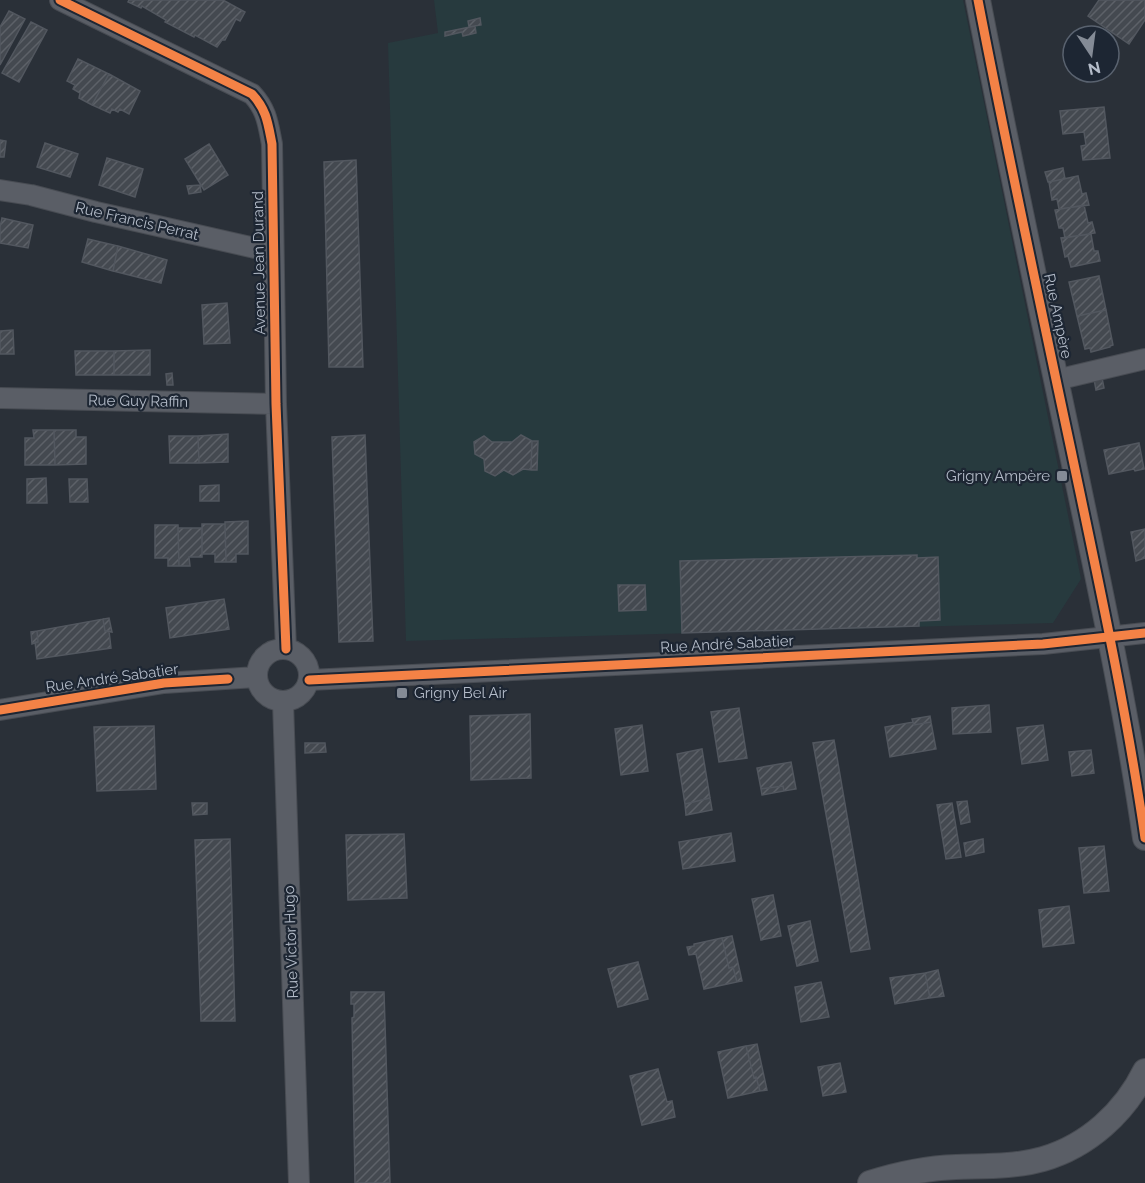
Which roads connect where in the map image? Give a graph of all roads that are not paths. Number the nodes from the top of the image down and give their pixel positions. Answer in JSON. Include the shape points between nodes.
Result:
{"nodes":[{"id":1,"x":60,"y":0,"type":"edge"},
{"id":2,"x":978,"y":0,"type":"edge"},
{"id":3,"x":0,"y":190,"type":"edge"},
{"id":4,"x":273,"y":252,"type":"junction"},
{"id":5,"x":1145,"y":359,"type":"edge"},
{"id":6,"x":1056,"y":381,"type":"junction"},
{"id":7,"x":0,"y":398,"type":"edge"},
{"id":8,"x":276,"y":404,"type":"junction"},
{"id":9,"x":1145,"y":633,"type":"edge"},
{"id":10,"x":1110,"y":637,"type":"junction"},
{"id":11,"x":286,"y":649,"type":"junction"},
{"id":12,"x":257,"y":677,"type":"junction"},
{"id":13,"x":309,"y":680,"type":"junction"},
{"id":14,"x":283,"y":702,"type":"junction"},
{"id":15,"x":0,"y":710,"type":"edge"},
{"id":16,"x":1145,"y":838,"type":"edge"},
{"id":17,"x":1145,"y":1071,"type":"edge"},
{"id":18,"x":299,"y":1183,"type":"edge"},
{"id":19,"x":870,"y":1183,"type":"edge"}],
"edges":[{"from":1,"to":4,"type":"street","name":"Avenue Jean Durand","via":[[252,94],[259,102],[272,144]]},
{"from":2,"to":6,"type":"street","name":"Rue Ampère"},
{"from":3,"to":4,"type":"street","name":"Rue Francis Perrat"},
{"from":4,"to":8,"type":"street","name":"Avenue Jean Durand"},
{"from":5,"to":6,"type":"street"},
{"from":6,"to":10,"type":"street","name":"Rue Ampère"},
{"from":7,"to":8,"type":"street","name":"Rue Guy Raffin"},
{"from":8,"to":11,"type":"street","name":"Avenue Jean Durand"},
{"from":9,"to":10,"type":"street","name":"Rue André Sabatier"},
{"from":10,"to":13,"type":"street","name":"Rue André Sabatier","via":[[1043,644]]},
{"from":10,"to":16,"type":"street","name":"Rue Ampère"},
{"from":11,"to":12,"type":"street","via":[[268,653]]},
{"from":11,"to":13,"type":"street","via":[[304,659]]},
{"from":12,"to":14,"type":"street","via":[[265,694]]},
{"from":12,"to":15,"type":"street","name":"Rue André Sabatier","via":[[164,683]]},
{"from":13,"to":14,"type":"street","via":[[300,696]]},
{"from":14,"to":18,"type":"street","name":"Rue Victor Hugo"},
{"from":17,"to":19,"type":"street","via":[[1108,1122],[1091,1136],[1043,1159],[921,1171]]}]}
